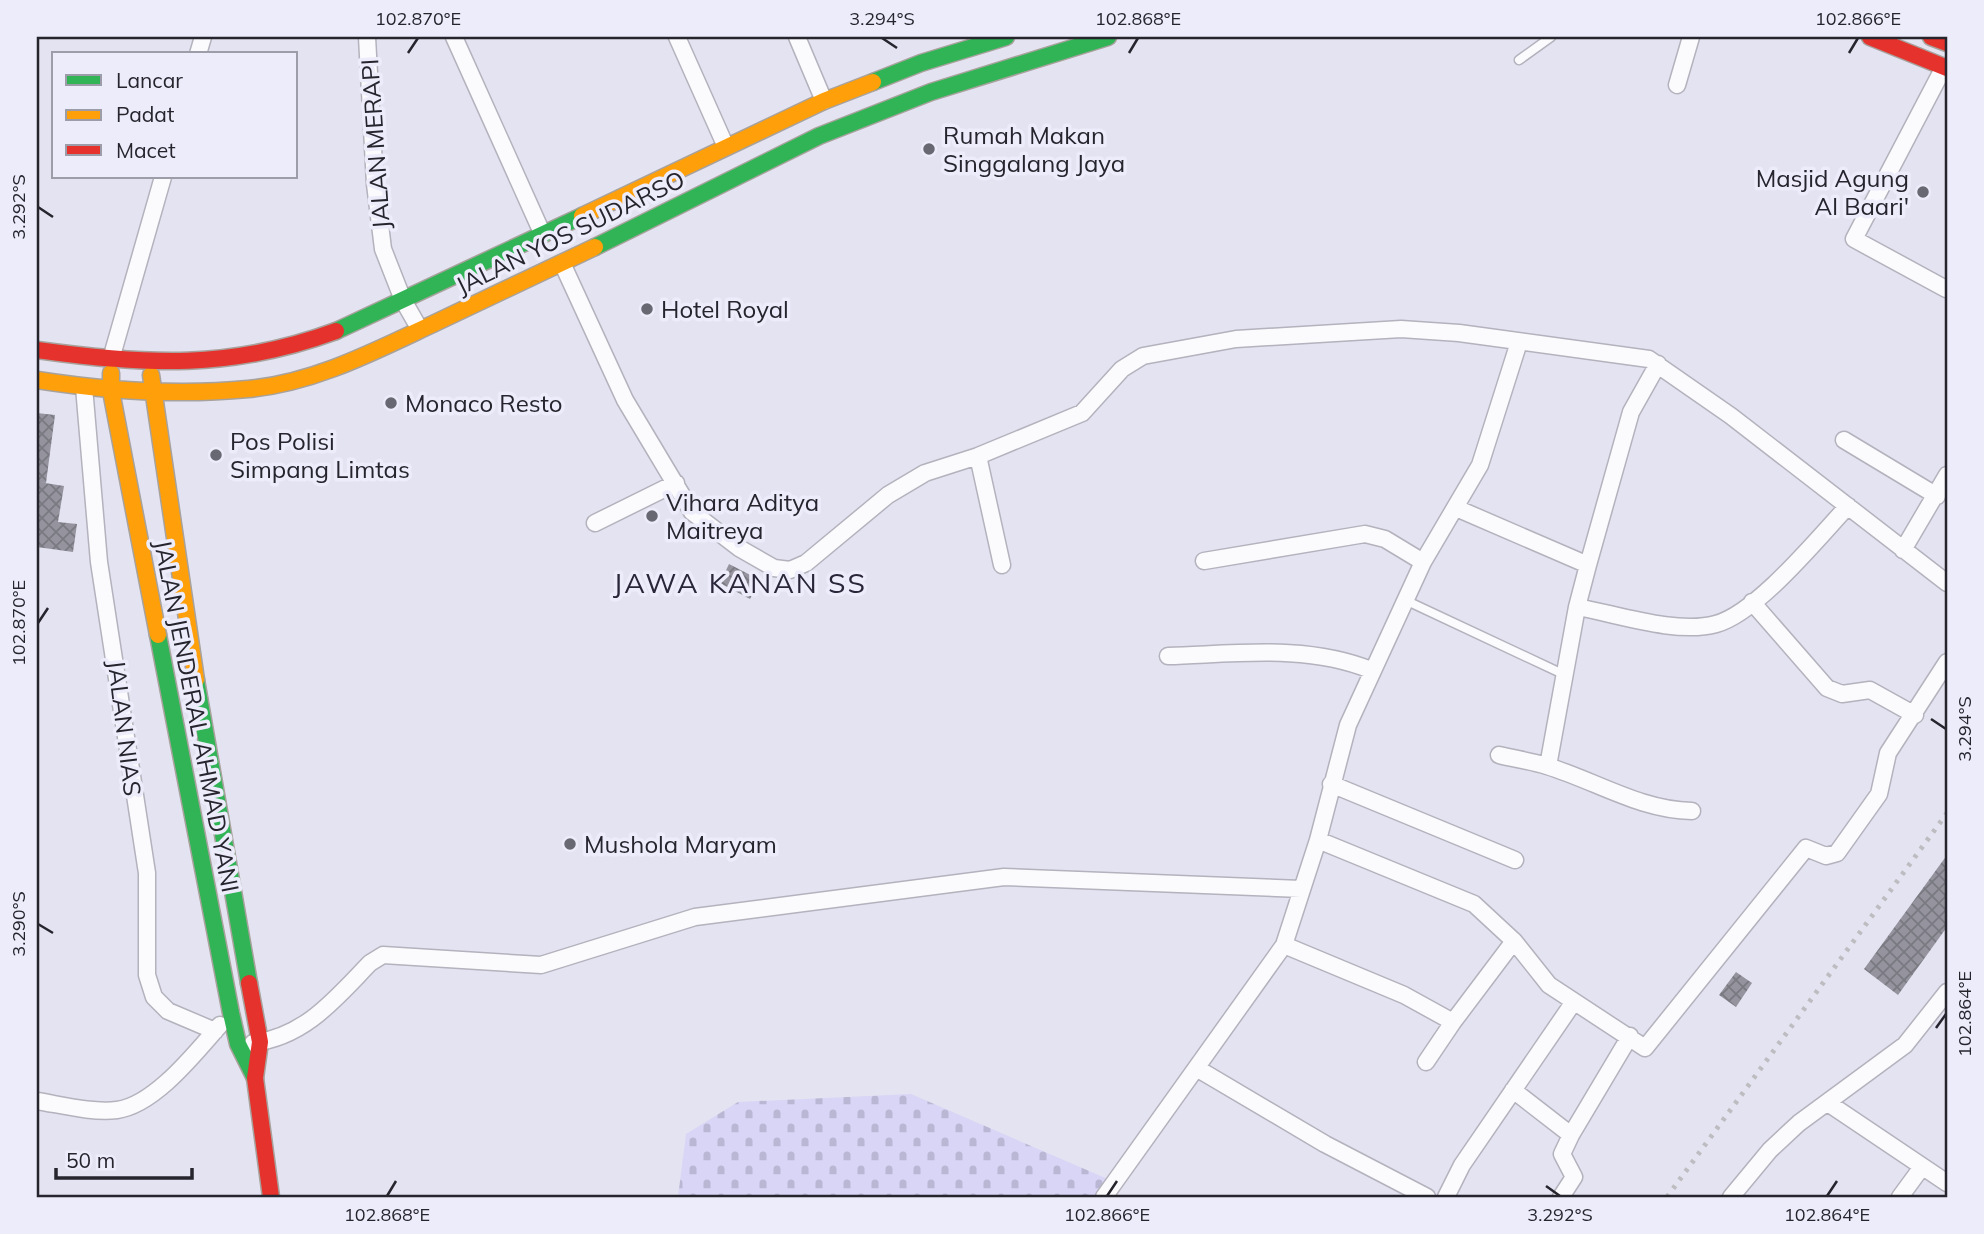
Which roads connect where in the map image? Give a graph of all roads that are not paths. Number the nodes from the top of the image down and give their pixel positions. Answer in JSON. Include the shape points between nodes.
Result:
{"nodes":[{"id":1,"x":367,"y":37,"type":"edge"},
{"id":2,"x":454,"y":37,"type":"edge"},
{"id":3,"x":677,"y":37,"type":"edge"},
{"id":4,"x":797,"y":37,"type":"edge"},
{"id":5,"x":1006,"y":37,"type":"edge"},
{"id":6,"x":1108,"y":37,"type":"edge"},
{"id":7,"x":1551,"y":37,"type":"edge"},
{"id":8,"x":1690,"y":37,"type":"edge"},
{"id":9,"x":1870,"y":37,"type":"edge"},
{"id":10,"x":1931,"y":37,"type":"edge"},
{"id":11,"x":1072,"y":42,"type":"edge"},
{"id":12,"x":1947,"y":44,"type":"edge"},
{"id":13,"x":1519,"y":60,"type":"dead end"},
{"id":14,"x":1942,"y":66,"type":"edge"},
{"id":15,"x":1677,"y":85,"type":"dead end"},
{"id":16,"x":824,"y":101,"type":"junction"},
{"id":17,"x":726,"y":147,"type":"junction"},
{"id":18,"x":163,"y":178,"type":"edge"},
{"id":19,"x":543,"y":235,"type":"junction"},
{"id":20,"x":562,"y":263,"type":"junction"},
{"id":21,"x":1946,"y":289,"type":"edge"},
{"id":22,"x":403,"y":300,"type":"junction"},
{"id":23,"x":419,"y":328,"type":"junction"},
{"id":24,"x":1519,"y":342,"type":"junction"},
{"id":25,"x":37,"y":350,"type":"edge"},
{"id":26,"x":111,"y":359,"type":"junction"},
{"id":27,"x":150,"y":363,"type":"junction"},
{"id":28,"x":1658,"y":364,"type":"junction"},
{"id":29,"x":37,"y":380,"type":"edge"},
{"id":30,"x":84,"y":387,"type":"junction"},
{"id":31,"x":111,"y":391,"type":"junction"},
{"id":32,"x":152,"y":393,"type":"junction"},
{"id":33,"x":1844,"y":440,"type":"dead end"},
{"id":34,"x":978,"y":456,"type":"junction"},
{"id":35,"x":1947,"y":475,"type":"edge"},
{"id":36,"x":676,"y":483,"type":"junction"},
{"id":37,"x":1937,"y":496,"type":"junction"},
{"id":38,"x":1848,"y":506,"type":"junction"},
{"id":39,"x":1456,"y":508,"type":"junction"},
{"id":40,"x":595,"y":523,"type":"dead end"},
{"id":41,"x":1903,"y":550,"type":"junction"},
{"id":42,"x":1204,"y":561,"type":"dead end"},
{"id":43,"x":1423,"y":562,"type":"junction"},
{"id":44,"x":1002,"y":565,"type":"dead end"},
{"id":45,"x":1588,"y":565,"type":"junction"},
{"id":46,"x":1947,"y":583,"type":"edge"},
{"id":47,"x":1405,"y":600,"type":"junction"},
{"id":48,"x":1752,"y":601,"type":"junction"},
{"id":49,"x":1577,"y":607,"type":"junction"},
{"id":50,"x":1168,"y":656,"type":"dead end"},
{"id":51,"x":1947,"y":662,"type":"edge"},
{"id":52,"x":1371,"y":670,"type":"junction"},
{"id":53,"x":1564,"y":675,"type":"junction"},
{"id":54,"x":1915,"y":715,"type":"junction"},
{"id":55,"x":1499,"y":755,"type":"dead end"},
{"id":56,"x":1548,"y":766,"type":"junction"},
{"id":57,"x":1331,"y":783,"type":"junction"},
{"id":58,"x":1692,"y":811,"type":"dead end"},
{"id":59,"x":1318,"y":840,"type":"junction"},
{"id":60,"x":1515,"y":860,"type":"dead end"},
{"id":61,"x":1301,"y":889,"type":"junction"},
{"id":62,"x":1514,"y":941,"type":"junction"},
{"id":63,"x":1284,"y":945,"type":"junction"},
{"id":64,"x":1947,"y":992,"type":"edge"},
{"id":65,"x":1573,"y":1003,"type":"junction"},
{"id":66,"x":231,"y":1013,"type":"junction"},
{"id":67,"x":1453,"y":1022,"type":"junction"},
{"id":68,"x":215,"y":1031,"type":"junction"},
{"id":69,"x":1630,"y":1036,"type":"junction"},
{"id":70,"x":260,"y":1042,"type":"junction"},
{"id":71,"x":239,"y":1044,"type":"junction"},
{"id":72,"x":1426,"y":1062,"type":"dead end"},
{"id":73,"x":1198,"y":1069,"type":"junction"},
{"id":74,"x":255,"y":1078,"type":"junction"},
{"id":75,"x":1513,"y":1090,"type":"junction"},
{"id":76,"x":37,"y":1101,"type":"edge"},
{"id":77,"x":1828,"y":1103,"type":"junction"},
{"id":78,"x":1571,"y":1135,"type":"junction"},
{"id":79,"x":1922,"y":1167,"type":"junction"},
{"id":80,"x":1947,"y":1183,"type":"edge"},
{"id":81,"x":271,"y":1197,"type":"edge"},
{"id":82,"x":1104,"y":1197,"type":"edge"},
{"id":83,"x":1427,"y":1197,"type":"edge"},
{"id":84,"x":1446,"y":1197,"type":"edge"},
{"id":85,"x":1561,"y":1197,"type":"edge"},
{"id":86,"x":1731,"y":1197,"type":"edge"},
{"id":87,"x":1900,"y":1197,"type":"edge"}],
"edges":[{"from":1,"to":22,"type":"street","name":"JALAN MERAPI","via":[[378,218],[383,249]]},
{"from":2,"to":19,"type":"street"},
{"from":3,"to":17,"type":"street"},
{"from":4,"to":16,"type":"street"},
{"from":5,"to":16,"type":"highway","name":"JALAN YOS SUDARSO","via":[[921,63]]},
{"from":6,"to":11,"type":"highway","name":"JALAN YOS SUDARSO"},
{"from":7,"to":13,"type":"lane"},
{"from":8,"to":15,"type":"street"},
{"from":9,"to":14,"type":"highway"},
{"from":10,"to":12,"type":"highway"},
{"from":11,"to":20,"type":"highway","name":"JALAN YOS SUDARSO","via":[[819,136]]},
{"from":12,"to":14,"type":"lane"},
{"from":14,"to":21,"type":"street","via":[[1854,239]]},
{"from":16,"to":17,"type":"highway","name":"JALAN YOS SUDARSO"},
{"from":17,"to":19,"type":"highway","name":"JALAN YOS SUDARSO"},
{"from":18,"to":26,"type":"street"},
{"from":19,"to":22,"type":"highway","name":"JALAN YOS SUDARSO"},
{"from":20,"to":23,"type":"highway","name":"JALAN YOS SUDARSO"},
{"from":20,"to":36,"type":"street","via":[[625,400]]},
{"from":22,"to":23,"type":"street","name":"JALAN MERAPI"},
{"from":22,"to":27,"type":"highway","name":"JALAN YOS SUDARSO","via":[[302,345],[242,357]]},
{"from":23,"to":32,"type":"highway","name":"JALAN YOS SUDARSO","via":[[362,357],[310,376],[250,390]]},
{"from":24,"to":28,"type":"street","via":[[1643,357]]},
{"from":24,"to":34,"type":"street","via":[[1401,329],[1236,339],[1165,349],[1122,369],[1082,413]]},
{"from":24,"to":39,"type":"street","via":[[1480,465]]},
{"from":25,"to":26,"type":"highway","name":"JALAN YOS SUDARSO"},
{"from":26,"to":27,"type":"highway","name":"JALAN YOS SUDARSO"},
{"from":26,"to":31,"type":"highway","name":"JALAN JENDERAL AHMAD YANI"},
{"from":27,"to":32,"type":"highway","name":"JALAN JENDERAL AHMAD YANI"},
{"from":28,"to":38,"type":"street"},
{"from":28,"to":45,"type":"street","via":[[1631,412]]},
{"from":29,"to":30,"type":"highway","name":"JALAN YOS SUDARSO"},
{"from":30,"to":31,"type":"highway","name":"JALAN YOS SUDARSO"},
{"from":30,"to":68,"type":"street","name":"JALAN NIAS","via":[[99,562],[147,873],[147,975],[154,997],[167,1011]]},
{"from":31,"to":32,"type":"highway","name":"JALAN YOS SUDARSO"},
{"from":31,"to":66,"type":"highway","name":"JALAN JENDERAL AHMAD YANI"},
{"from":32,"to":70,"type":"highway","name":"JALAN JENDERAL AHMAD YANI","via":[[201,713]]},
{"from":33,"to":37,"type":"street"},
{"from":34,"to":36,"type":"street","via":[[925,473],[888,495],[806,563],[790,570],[774,568],[692,512]]},
{"from":34,"to":44,"type":"street"},
{"from":35,"to":37,"type":"street"},
{"from":36,"to":40,"type":"street"},
{"from":37,"to":41,"type":"street"},
{"from":38,"to":41,"type":"street"},
{"from":38,"to":48,"type":"street","via":[[1782,577]]},
{"from":39,"to":43,"type":"street"},
{"from":39,"to":45,"type":"street"},
{"from":41,"to":46,"type":"street"},
{"from":42,"to":43,"type":"street","via":[[1365,534],[1385,539]]},
{"from":43,"to":47,"type":"street"},
{"from":45,"to":49,"type":"street"},
{"from":47,"to":52,"type":"street"},
{"from":47,"to":53,"type":"lane"},
{"from":48,"to":49,"type":"street","via":[[1716,624],[1680,626]]},
{"from":48,"to":54,"type":"street","via":[[1828,688],[1842,694],[1870,690]]},
{"from":49,"to":53,"type":"street"},
{"from":50,"to":52,"type":"street","via":[[1276,652],[1342,659]]},
{"from":51,"to":54,"type":"street"},
{"from":52,"to":57,"type":"street"},
{"from":53,"to":56,"type":"street"},
{"from":54,"to":69,"type":"street","via":[[1888,753],[1879,793],[1837,853],[1826,856],[1806,848],[1645,1048]]},
{"from":55,"to":56,"type":"street"},
{"from":56,"to":58,"type":"street","via":[[1639,802]]},
{"from":57,"to":59,"type":"street"},
{"from":57,"to":60,"type":"street"},
{"from":59,"to":61,"type":"street"},
{"from":59,"to":62,"type":"street","via":[[1461,897]]},
{"from":61,"to":63,"type":"street"},
{"from":61,"to":70,"type":"street","via":[[1004,877],[695,917],[541,965],[383,955],[305,1026]]},
{"from":62,"to":65,"type":"street","via":[[1539,976]]},
{"from":62,"to":67,"type":"street"},
{"from":63,"to":67,"type":"street","via":[[1404,995]]},
{"from":63,"to":73,"type":"street"},
{"from":64,"to":77,"type":"street","via":[[1905,1045]]},
{"from":65,"to":69,"type":"street"},
{"from":65,"to":75,"type":"street"},
{"from":66,"to":68,"type":"street"},
{"from":66,"to":71,"type":"highway","name":"JALAN JENDERAL AHMAD YANI"},
{"from":67,"to":72,"type":"street"},
{"from":68,"to":76,"type":"street","via":[[140,1102],[110,1110]]},
{"from":69,"to":78,"type":"street"},
{"from":70,"to":71,"type":"street"},
{"from":70,"to":74,"type":"highway","name":"JALAN JENDERAL AHMAD YANI"},
{"from":71,"to":74,"type":"highway","name":"JALAN JENDERAL AHMAD YANI"},
{"from":73,"to":82,"type":"street"},
{"from":73,"to":83,"type":"street"},
{"from":74,"to":81,"type":"highway","name":"JALAN JENDERAL AHMAD YANI"},
{"from":75,"to":78,"type":"street"},
{"from":75,"to":84,"type":"street"},
{"from":77,"to":79,"type":"street"},
{"from":77,"to":86,"type":"street","via":[[1770,1150]]},
{"from":78,"to":85,"type":"street","via":[[1562,1154],[1574,1177]]},
{"from":79,"to":80,"type":"street"},
{"from":79,"to":87,"type":"street"}]}
